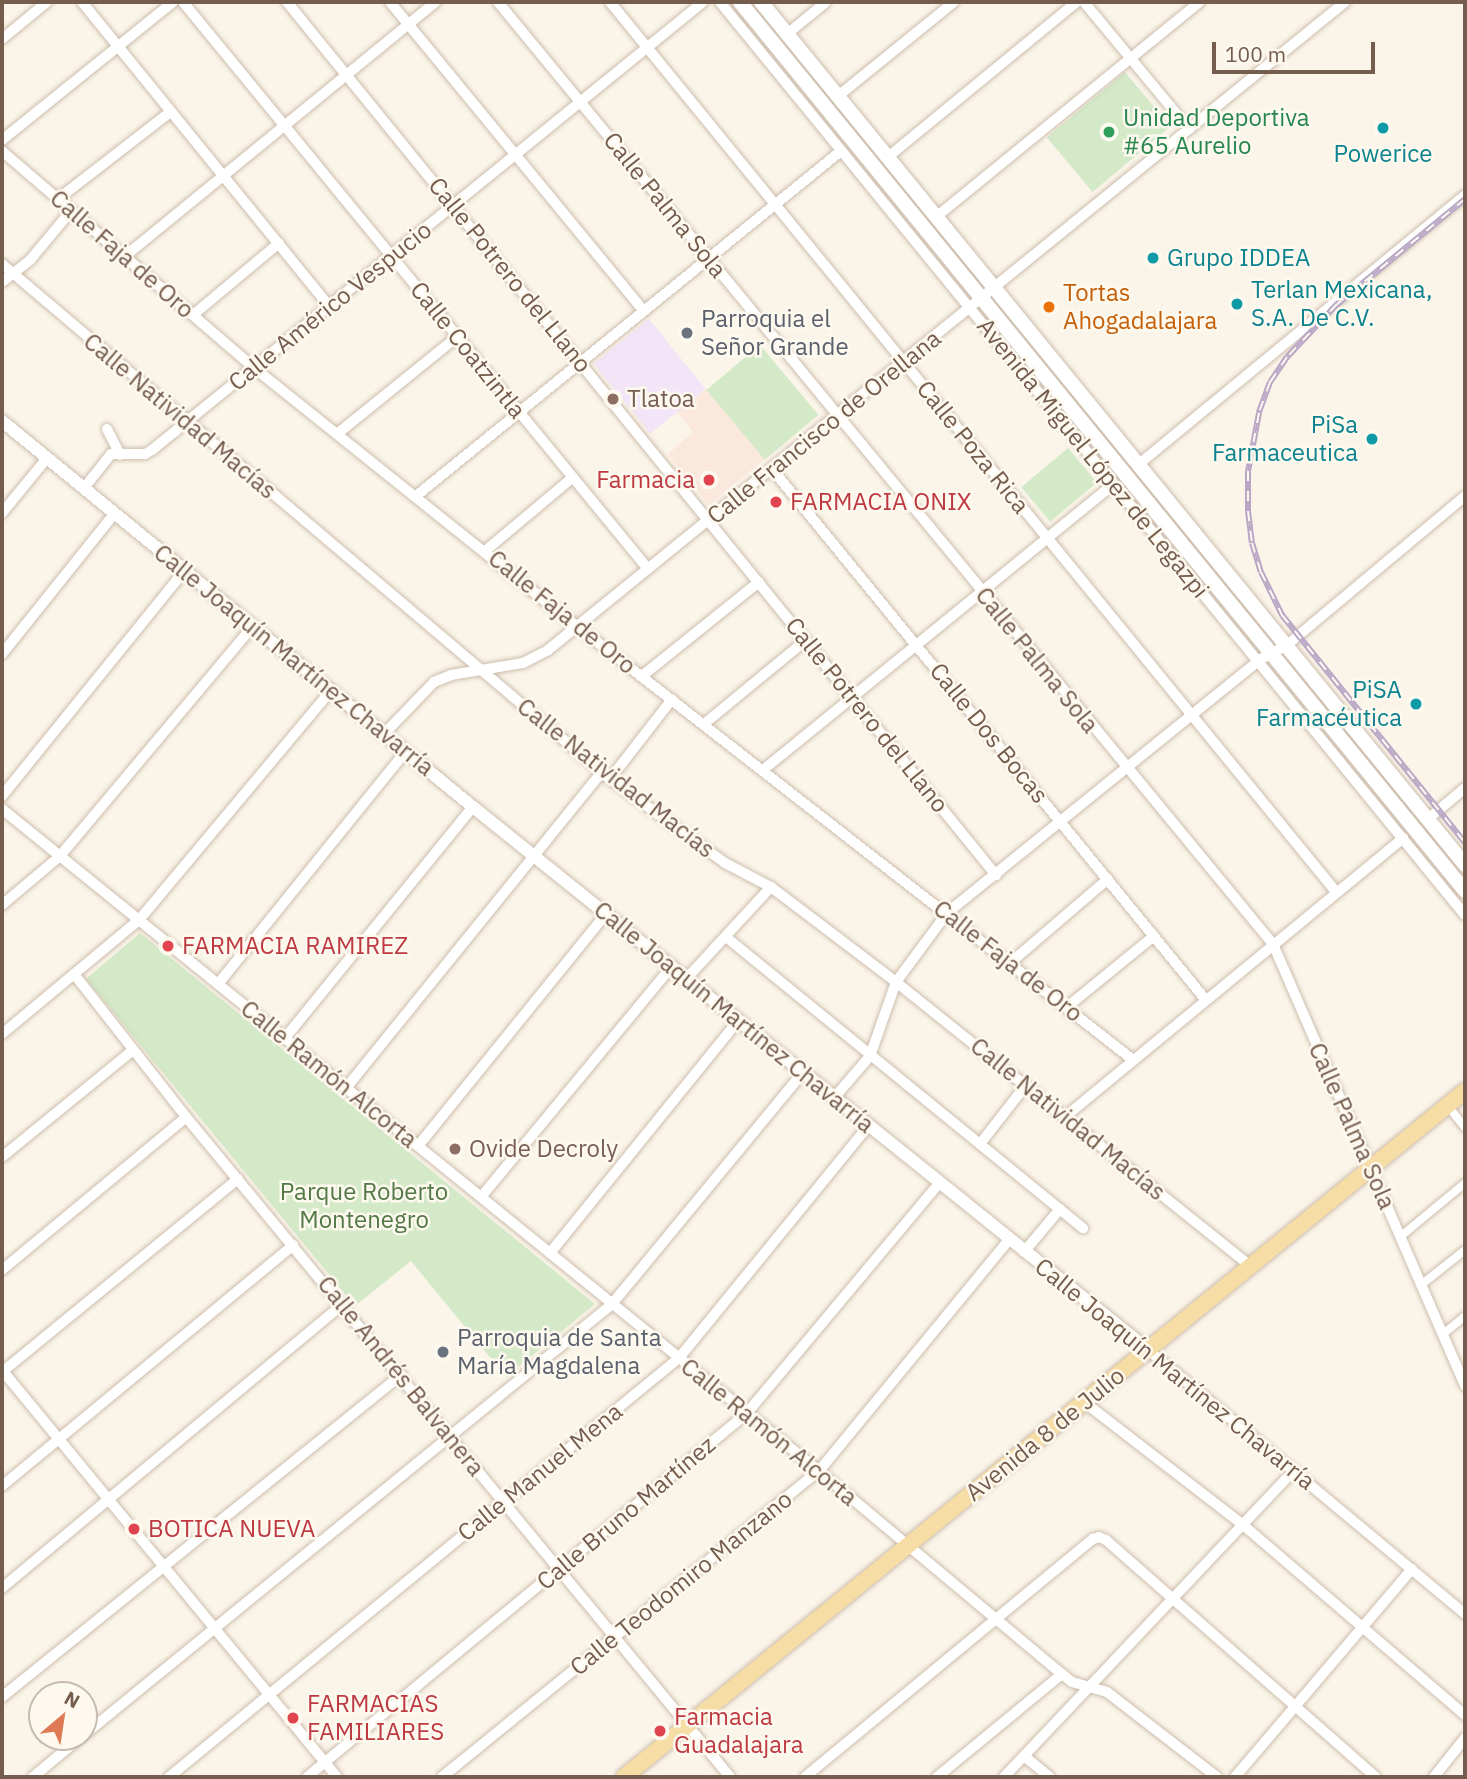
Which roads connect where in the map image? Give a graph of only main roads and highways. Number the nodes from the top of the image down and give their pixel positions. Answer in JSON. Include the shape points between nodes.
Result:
{"nodes":[{"id":1,"x":740,"y":2,"type":"edge"},
{"id":2,"x":761,"y":2,"type":"edge"},
{"id":3,"x":1402,"y":787,"type":"junction"},
{"id":4,"x":1389,"y":798,"type":"junction"},
{"id":5,"x":1465,"y":865,"type":"edge"},
{"id":6,"x":1465,"y":891,"type":"edge"},
{"id":7,"x":1465,"y":1091,"type":"edge"},
{"id":8,"x":624,"y":1777,"type":"edge"}],
"edges":[{"from":1,"to":4,"type":"main road","name":"Avenida Miguel López de Legazpi","via":[[975,304],[1265,657]]},
{"from":2,"to":3,"type":"main road","name":"Avenida Miguel López de Legazpi"},
{"from":3,"to":4,"type":"main road"},
{"from":3,"to":5,"type":"main road","name":"Avenida Miguel López de Legazpi"},
{"from":4,"to":6,"type":"main road","name":"Avenida Miguel López de Legazpi"},
{"from":7,"to":8,"type":"main road","name":"Avenida 8 de Julio"}]}
